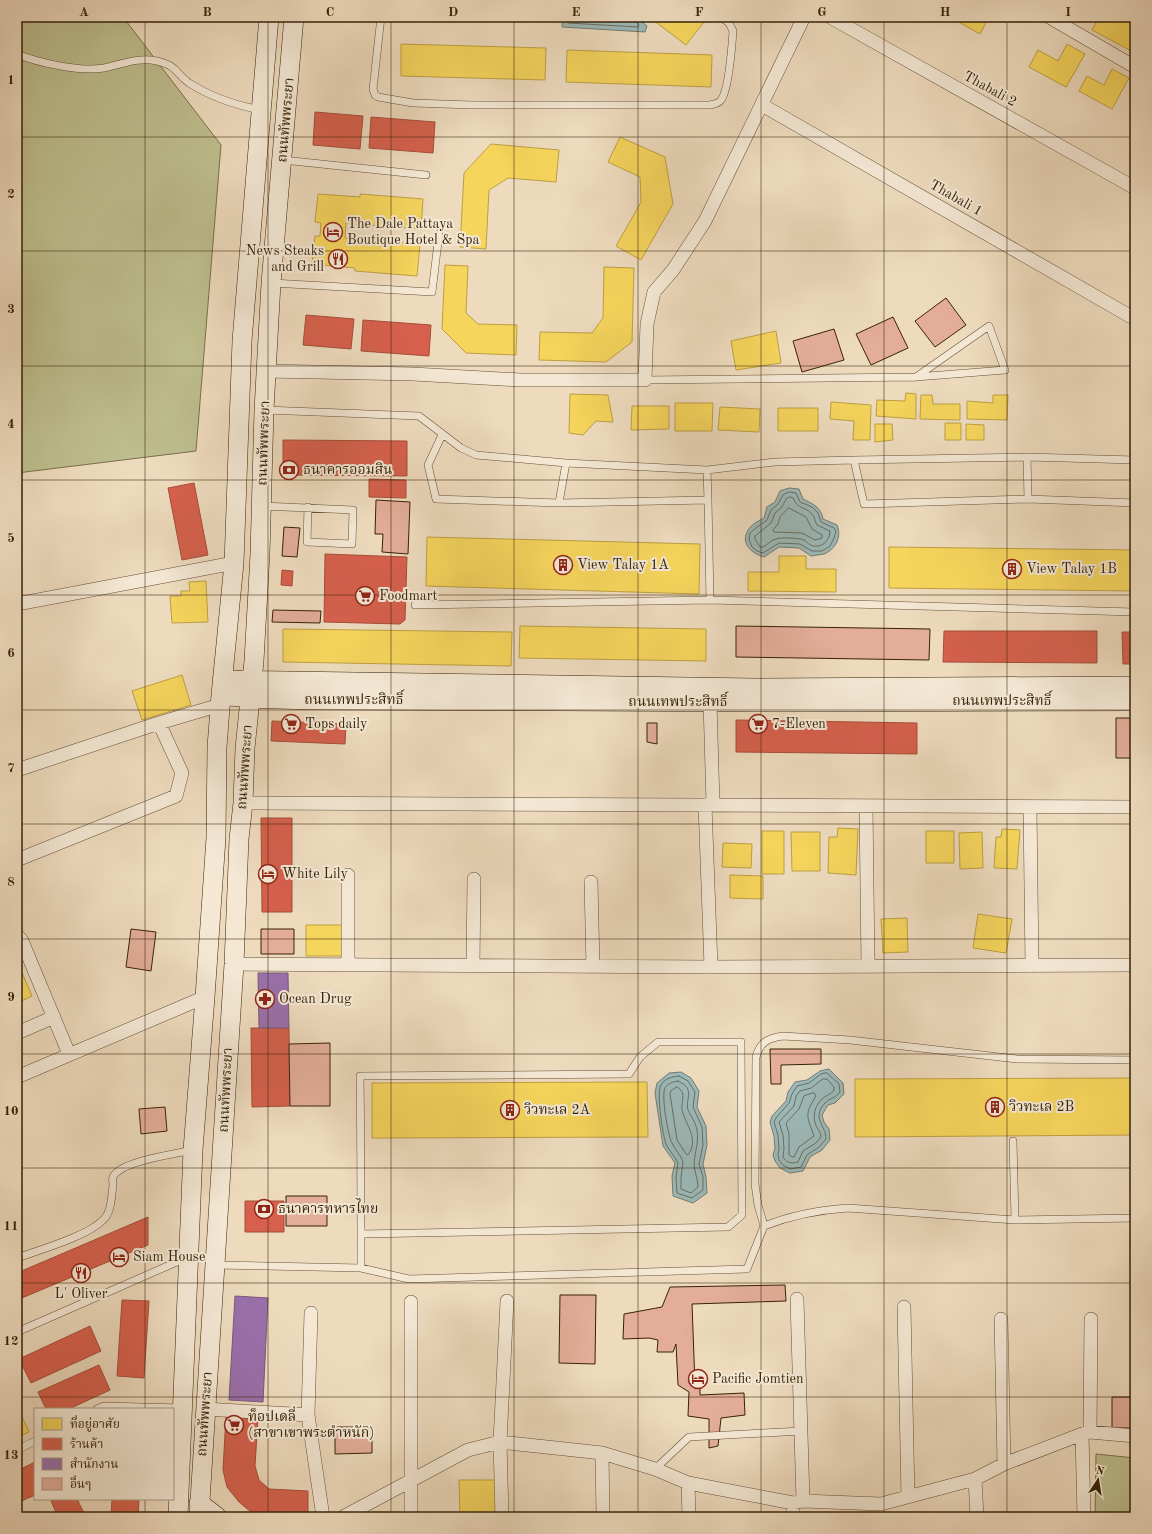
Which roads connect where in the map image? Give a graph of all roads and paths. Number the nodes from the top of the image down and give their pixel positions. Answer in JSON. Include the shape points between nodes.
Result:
{"nodes":[{"id":1,"x":269,"y":17,"type":"edge"},
{"id":2,"x":294,"y":17,"type":"edge"},
{"id":3,"x":381,"y":17,"type":"edge"},
{"id":4,"x":721,"y":17,"type":"edge"},
{"id":5,"x":804,"y":17,"type":"edge"},
{"id":6,"x":830,"y":17,"type":"edge"},
{"id":7,"x":1049,"y":17,"type":"edge"},
{"id":8,"x":17,"y":54,"type":"edge"},
{"id":9,"x":1135,"y":67,"type":"edge"},
{"id":10,"x":762,"y":105,"type":"junction"},
{"id":11,"x":262,"y":111,"type":"junction"},
{"id":12,"x":283,"y":160,"type":"junction"},
{"id":13,"x":426,"y":175,"type":"dead end"},
{"id":14,"x":1135,"y":188,"type":"edge"},
{"id":15,"x":439,"y":234,"type":"dead end"},
{"id":16,"x":271,"y":283,"type":"junction"},
{"id":17,"x":1135,"y":319,"type":"edge"},
{"id":18,"x":267,"y":371,"type":"junction"},
{"id":19,"x":916,"y":377,"type":"junction"},
{"id":20,"x":645,"y":380,"type":"junction"},
{"id":21,"x":264,"y":410,"type":"junction"},
{"id":22,"x":442,"y":435,"type":"junction"},
{"id":23,"x":1027,"y":457,"type":"junction"},
{"id":24,"x":854,"y":460,"type":"junction"},
{"id":25,"x":1135,"y":460,"type":"edge"},
{"id":26,"x":566,"y":463,"type":"junction"},
{"id":27,"x":707,"y":470,"type":"junction"},
{"id":28,"x":1028,"y":499,"type":"junction"},
{"id":29,"x":708,"y":500,"type":"junction"},
{"id":30,"x":1135,"y":502,"type":"edge"},
{"id":31,"x":559,"y":503,"type":"junction"},
{"id":32,"x":262,"y":506,"type":"junction"},
{"id":33,"x":308,"y":508,"type":"junction"},
{"id":34,"x":234,"y":563,"type":"junction"},
{"id":35,"x":710,"y":600,"type":"junction"},
{"id":36,"x":17,"y":604,"type":"edge"},
{"id":37,"x":415,"y":605,"type":"dead end"},
{"id":38,"x":1135,"y":612,"type":"edge"},
{"id":39,"x":1135,"y":686,"type":"edge"},
{"id":40,"x":251,"y":689,"type":"junction"},
{"id":41,"x":221,"y":693,"type":"junction"},
{"id":42,"x":1135,"y":701,"type":"edge"},
{"id":43,"x":710,"y":702,"type":"junction"},
{"id":44,"x":159,"y":723,"type":"junction"},
{"id":45,"x":17,"y":770,"type":"edge"},
{"id":46,"x":243,"y":803,"type":"junction"},
{"id":47,"x":709,"y":805,"type":"junction"},
{"id":48,"x":866,"y":806,"type":"junction"},
{"id":49,"x":1135,"y":807,"type":"edge"},
{"id":50,"x":1030,"y":808,"type":"junction"},
{"id":51,"x":19,"y":855,"type":"edge"},
{"id":52,"x":348,"y":875,"type":"dead end"},
{"id":53,"x":474,"y":879,"type":"dead end"},
{"id":54,"x":591,"y":882,"type":"dead end"},
{"id":55,"x":17,"y":935,"type":"edge"},
{"id":56,"x":234,"y":964,"type":"junction"},
{"id":57,"x":348,"y":965,"type":"junction"},
{"id":58,"x":473,"y":965,"type":"junction"},
{"id":59,"x":1135,"y":965,"type":"edge"},
{"id":60,"x":1032,"y":966,"type":"junction"},
{"id":61,"x":593,"y":967,"type":"junction"},
{"id":62,"x":711,"y":967,"type":"junction"},
{"id":63,"x":868,"y":967,"type":"junction"},
{"id":64,"x":205,"y":997,"type":"junction"},
{"id":65,"x":54,"y":1017,"type":"junction"},
{"id":66,"x":17,"y":1033,"type":"edge"},
{"id":67,"x":69,"y":1054,"type":"junction"},
{"id":68,"x":1135,"y":1060,"type":"edge"},
{"id":69,"x":17,"y":1077,"type":"edge"},
{"id":70,"x":1013,"y":1142,"type":"dead end"},
{"id":71,"x":193,"y":1150,"type":"junction"},
{"id":72,"x":1135,"y":1218,"type":"edge"},
{"id":73,"x":1015,"y":1220,"type":"junction"},
{"id":74,"x":764,"y":1226,"type":"junction"},
{"id":75,"x":361,"y":1234,"type":"junction"},
{"id":76,"x":190,"y":1256,"type":"junction"},
{"id":77,"x":17,"y":1258,"type":"edge"},
{"id":78,"x":214,"y":1265,"type":"junction"},
{"id":79,"x":361,"y":1268,"type":"junction"},
{"id":80,"x":796,"y":1299,"type":"dead end"},
{"id":81,"x":507,"y":1301,"type":"dead end"},
{"id":82,"x":411,"y":1302,"type":"dead end"},
{"id":83,"x":904,"y":1307,"type":"dead end"},
{"id":84,"x":311,"y":1313,"type":"dead end"},
{"id":85,"x":1001,"y":1319,"type":"dead end"},
{"id":86,"x":1091,"y":1319,"type":"dead end"},
{"id":87,"x":17,"y":1332,"type":"edge"},
{"id":88,"x":99,"y":1408,"type":"edge"},
{"id":89,"x":182,"y":1408,"type":"junction"},
{"id":90,"x":205,"y":1409,"type":"junction"},
{"id":91,"x":308,"y":1415,"type":"junction"},
{"id":92,"x":802,"y":1430,"type":"junction"},
{"id":93,"x":1086,"y":1433,"type":"junction"},
{"id":94,"x":1135,"y":1436,"type":"edge"},
{"id":95,"x":34,"y":1442,"type":"edge"},
{"id":96,"x":500,"y":1442,"type":"junction"},
{"id":97,"x":17,"y":1450,"type":"edge"},
{"id":98,"x":602,"y":1453,"type":"junction"},
{"id":99,"x":1004,"y":1464,"type":"junction"},
{"id":100,"x":655,"y":1469,"type":"junction"},
{"id":101,"x":411,"y":1479,"type":"junction"},
{"id":102,"x":976,"y":1479,"type":"junction"},
{"id":103,"x":688,"y":1483,"type":"junction"},
{"id":104,"x":908,"y":1497,"type":"junction"},
{"id":105,"x":798,"y":1502,"type":"junction"},
{"id":106,"x":199,"y":1510,"type":"edge"},
{"id":107,"x":881,"y":1511,"type":"edge"},
{"id":108,"x":178,"y":1517,"type":"edge"},
{"id":109,"x":217,"y":1517,"type":"edge"},
{"id":110,"x":324,"y":1517,"type":"edge"},
{"id":111,"x":343,"y":1517,"type":"edge"},
{"id":112,"x":411,"y":1517,"type":"edge"},
{"id":113,"x":502,"y":1517,"type":"edge"},
{"id":114,"x":602,"y":1517,"type":"edge"},
{"id":115,"x":689,"y":1517,"type":"edge"},
{"id":116,"x":793,"y":1517,"type":"edge"},
{"id":117,"x":977,"y":1517,"type":"edge"},
{"id":118,"x":1084,"y":1517,"type":"edge"}],
"edges":[{"from":1,"to":11,"type":"main road","name":"ถนนทัพพระยา"},
{"from":2,"to":12,"type":"main road","name":"ถนนทัพพระยา"},
{"from":3,"to":4,"type":"lane","via":[[373,89],[378,97],[413,103],[598,106],[710,105],[720,101],[725,90],[733,32]]},
{"from":5,"to":10,"type":"street"},
{"from":6,"to":14,"type":"street","name":"Thabali 2"},
{"from":7,"to":9,"type":"street"},
{"from":8,"to":11,"type":"lane","via":[[86,69],[139,59],[156,61],[171,65],[188,82],[218,99]]},
{"from":10,"to":17,"type":"street","name":"Thabali 1"},
{"from":10,"to":20,"type":"street","via":[[705,221],[673,270],[654,292],[647,324]]},
{"from":11,"to":34,"type":"main road","name":"ถนนทัพพระยา","via":[[242,341]]},
{"from":12,"to":13,"type":"lane"},
{"from":12,"to":16,"type":"main road","name":"ถนนทัพพระยา"},
{"from":15,"to":16,"type":"lane","via":[[432,292]]},
{"from":16,"to":18,"type":"main road","name":"ถนนทัพพระยา"},
{"from":18,"to":20,"type":"street","via":[[413,374],[521,380]]},
{"from":18,"to":21,"type":"main road","name":"ถนนทัพพระยา"},
{"from":19,"to":19,"type":"lane","via":[[968,373],[1005,370],[989,326]]},
{"from":19,"to":20,"type":"lane"},
{"from":21,"to":22,"type":"lane","via":[[418,416]]},
{"from":21,"to":32,"type":"main road","name":"ถนนทัพพระยา"},
{"from":22,"to":26,"type":"lane","via":[[476,455]]},
{"from":22,"to":31,"type":"lane","via":[[428,465],[436,499]]},
{"from":23,"to":24,"type":"lane"},
{"from":23,"to":25,"type":"lane"},
{"from":23,"to":28,"type":"lane"},
{"from":24,"to":27,"type":"lane","via":[[775,462]]},
{"from":24,"to":28,"type":"lane","via":[[864,504]]},
{"from":26,"to":27,"type":"lane"},
{"from":26,"to":31,"type":"lane"},
{"from":27,"to":29,"type":"lane"},
{"from":28,"to":30,"type":"lane"},
{"from":29,"to":31,"type":"lane"},
{"from":29,"to":35,"type":"lane"},
{"from":32,"to":33,"type":"lane"},
{"from":32,"to":40,"type":"main road","name":"ถนนทัพพระยา"},
{"from":33,"to":33,"type":"lane","via":[[353,510],[352,544],[307,542]]},
{"from":34,"to":36,"type":"street"},
{"from":34,"to":41,"type":"main road","name":"ถนนทัพพระยา"},
{"from":35,"to":37,"type":"lane"},
{"from":35,"to":38,"type":"lane"},
{"from":39,"to":40,"type":"main road","name":"ถนนเทพประสิทธิ์"},
{"from":40,"to":41,"type":"main road","name":"ถนนเทพประสิทธิ์"},
{"from":40,"to":43,"type":"main road","name":"ถนนเทพประสิทธิ์"},
{"from":40,"to":46,"type":"main road","name":"ถนนทัพพระยา"},
{"from":41,"to":44,"type":"street"},
{"from":41,"to":64,"type":"main road","name":"ถนนทัพพระยา","via":[[216,762],[216,838]]},
{"from":42,"to":43,"type":"main road","name":"ถนนเทพประสิทธิ์"},
{"from":43,"to":47,"type":"street"},
{"from":44,"to":45,"type":"street"},
{"from":44,"to":51,"type":"street","via":[[182,772],[176,796]]},
{"from":46,"to":47,"type":"street"},
{"from":46,"to":56,"type":"main road","name":"ถนนทัพพระยา"},
{"from":47,"to":48,"type":"street"},
{"from":47,"to":62,"type":"street"},
{"from":48,"to":50,"type":"street"},
{"from":48,"to":63,"type":"street"},
{"from":49,"to":50,"type":"street"},
{"from":50,"to":60,"type":"street"},
{"from":52,"to":57,"type":"street"},
{"from":53,"to":58,"type":"street"},
{"from":54,"to":61,"type":"street"},
{"from":55,"to":65,"type":"street","via":[[22,940]]},
{"from":56,"to":57,"type":"street"},
{"from":56,"to":78,"type":"main road","name":"ถนนทัพพระยา"},
{"from":57,"to":58,"type":"street"},
{"from":58,"to":61,"type":"street"},
{"from":59,"to":60,"type":"street"},
{"from":60,"to":63,"type":"street"},
{"from":61,"to":62,"type":"street"},
{"from":62,"to":63,"type":"street"},
{"from":64,"to":67,"type":"street"},
{"from":64,"to":71,"type":"main road","name":"ถนนทัพพระยา"},
{"from":65,"to":66,"type":"street"},
{"from":65,"to":67,"type":"street"},
{"from":67,"to":69,"type":"street"},
{"from":68,"to":74,"type":"lane","via":[[1017,1059],[850,1040],[783,1036],[773,1038],[761,1044],[756,1057],[755,1184]]},
{"from":70,"to":73,"type":"lane"},
{"from":71,"to":76,"type":"main road","name":"ถนนทัพพระยา"},
{"from":71,"to":77,"type":"lane","via":[[135,1163],[120,1170],[114,1177],[110,1209],[102,1222],[88,1231]]},
{"from":72,"to":73,"type":"lane"},
{"from":73,"to":74,"type":"lane","via":[[848,1208],[806,1213]]},
{"from":74,"to":79,"type":"lane","via":[[747,1269],[409,1279]]},
{"from":75,"to":75,"type":"lane","via":[[360,1076],[629,1074],[640,1057],[658,1042],[740,1042],[742,1215],[728,1227]]},
{"from":75,"to":79,"type":"lane"},
{"from":76,"to":87,"type":"lane"},
{"from":76,"to":89,"type":"main road","name":"ถนนทัพพระยา"},
{"from":78,"to":79,"type":"lane"},
{"from":78,"to":90,"type":"main road","name":"ถนนทัพพระยา"},
{"from":80,"to":92,"type":"street"},
{"from":81,"to":96,"type":"street"},
{"from":82,"to":101,"type":"street"},
{"from":83,"to":104,"type":"street"},
{"from":84,"to":91,"type":"street"},
{"from":85,"to":99,"type":"street"},
{"from":86,"to":93,"type":"street"},
{"from":88,"to":89,"type":"lane"},
{"from":89,"to":90,"type":"main road"},
{"from":89,"to":108,"type":"main road","name":"ถนนทัพพระยา"},
{"from":90,"to":91,"type":"street"},
{"from":90,"to":106,"type":"main road","name":"ถนนทัพพระยา"},
{"from":91,"to":110,"type":"street"},
{"from":92,"to":100,"type":"lane","via":[[689,1437]]},
{"from":92,"to":105,"type":"street"},
{"from":93,"to":94,"type":"street"},
{"from":93,"to":99,"type":"street"},
{"from":93,"to":118,"type":"street"},
{"from":95,"to":97,"type":"lane"},
{"from":96,"to":98,"type":"street"},
{"from":96,"to":101,"type":"street","via":[[468,1450]]},
{"from":96,"to":113,"type":"street"},
{"from":98,"to":100,"type":"street"},
{"from":98,"to":114,"type":"street"},
{"from":99,"to":102,"type":"street"},
{"from":100,"to":103,"type":"street"},
{"from":101,"to":111,"type":"street"},
{"from":101,"to":112,"type":"street"},
{"from":102,"to":104,"type":"street"},
{"from":102,"to":117,"type":"street"},
{"from":103,"to":105,"type":"street"},
{"from":103,"to":115,"type":"street"},
{"from":104,"to":107,"type":"street"},
{"from":105,"to":107,"type":"street"},
{"from":105,"to":116,"type":"street"},
{"from":106,"to":109,"type":"main road"}]}
